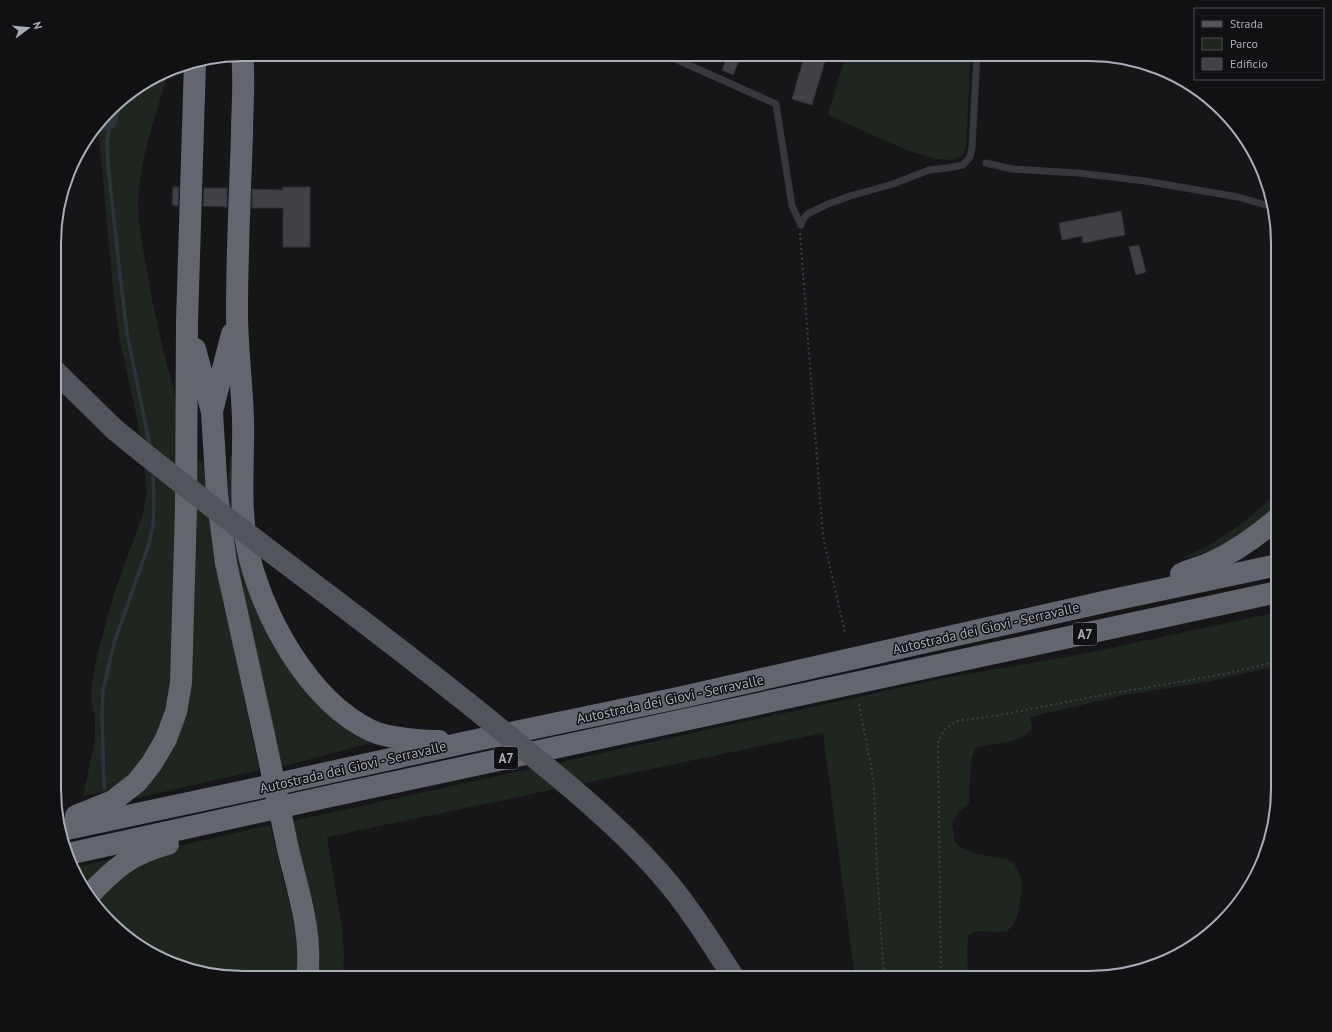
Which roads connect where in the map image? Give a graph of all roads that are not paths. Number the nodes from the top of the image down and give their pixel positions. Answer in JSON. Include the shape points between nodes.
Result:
{"nodes":[{"id":1,"x":242,"y":61,"type":"edge"},
{"id":2,"x":680,"y":61,"type":"edge"},
{"id":3,"x":978,"y":61,"type":"edge"},
{"id":4,"x":195,"y":67,"type":"edge"},
{"id":5,"x":986,"y":163,"type":"dead end"},
{"id":6,"x":1268,"y":206,"type":"edge"},
{"id":7,"x":237,"y":314,"type":"junction"},
{"id":8,"x":187,"y":322,"type":"junction"},
{"id":9,"x":61,"y":377,"type":"edge"},
{"id":10,"x":212,"y":412,"type":"junction"},
{"id":11,"x":1271,"y":524,"type":"edge"},
{"id":12,"x":1271,"y":552,"type":"edge"},
{"id":13,"x":1271,"y":566,"type":"edge"},
{"id":14,"x":1176,"y":576,"type":"junction"},
{"id":15,"x":1271,"y":594,"type":"edge"},
{"id":16,"x":1108,"y":601,"type":"junction"},
{"id":17,"x":1271,"y":603,"type":"edge"},
{"id":18,"x":1226,"y":604,"type":"junction"},
{"id":19,"x":472,"y":741,"type":"junction"},
{"id":20,"x":326,"y":797,"type":"junction"},
{"id":21,"x":64,"y":821,"type":"edge"},
{"id":22,"x":65,"y":829,"type":"edge"},
{"id":23,"x":73,"y":853,"type":"edge"},
{"id":24,"x":93,"y":891,"type":"edge"},
{"id":25,"x":308,"y":971,"type":"edge"},
{"id":26,"x":730,"y":971,"type":"edge"}],
"edges":[{"from":1,"to":7,"type":"highway"},
{"from":2,"to":3,"type":"lane","via":[[776,104],[792,206],[801,225],[809,213],[822,206],[929,170],[956,167],[967,162],[972,148]]},
{"from":4,"to":8,"type":"highway"},
{"from":5,"to":6,"type":"lane","via":[[1012,169],[1145,180],[1233,196]]},
{"from":7,"to":10,"type":"highway"},
{"from":7,"to":19,"type":"highway","via":[[243,418],[243,505],[247,546],[260,592],[280,635],[302,669],[327,698],[351,720],[374,732],[406,739]]},
{"from":8,"to":10,"type":"highway"},
{"from":8,"to":21,"type":"highway","via":[[183,624],[181,683],[176,712],[166,739],[137,782],[113,801]]},
{"from":9,"to":26,"type":"main road","bridge":true,"via":[[114,429],[169,474],[463,699],[588,801],[659,873],[700,925]]},
{"from":10,"to":25,"type":"highway","bridge":true,"via":[[217,494],[226,563],[307,931]]},
{"from":11,"to":14,"type":"highway","via":[[1234,550],[1210,563]]},
{"from":12,"to":14,"type":"highway"},
{"from":13,"to":16,"type":"highway","name":"Autostrada dei Giovi - Serravalle","number":"A7"},
{"from":14,"to":16,"type":"highway"},
{"from":15,"to":18,"type":"highway","name":"Autostrada dei Giovi - Serravalle","number":"A7"},
{"from":16,"to":19,"type":"highway","name":"Autostrada dei Giovi - Serravalle","number":"A7","via":[[678,698]]},
{"from":17,"to":18,"type":"highway"},
{"from":18,"to":20,"type":"highway","name":"Autostrada dei Giovi - Serravalle","number":"A7"},
{"from":19,"to":22,"type":"highway","name":"Autostrada dei Giovi - Serravalle","number":"A7"},
{"from":20,"to":23,"type":"highway","name":"Autostrada dei Giovi - Serravalle","number":"A7"},
{"from":20,"to":24,"type":"highway","via":[[216,833],[152,848],[128,859]]}]}
